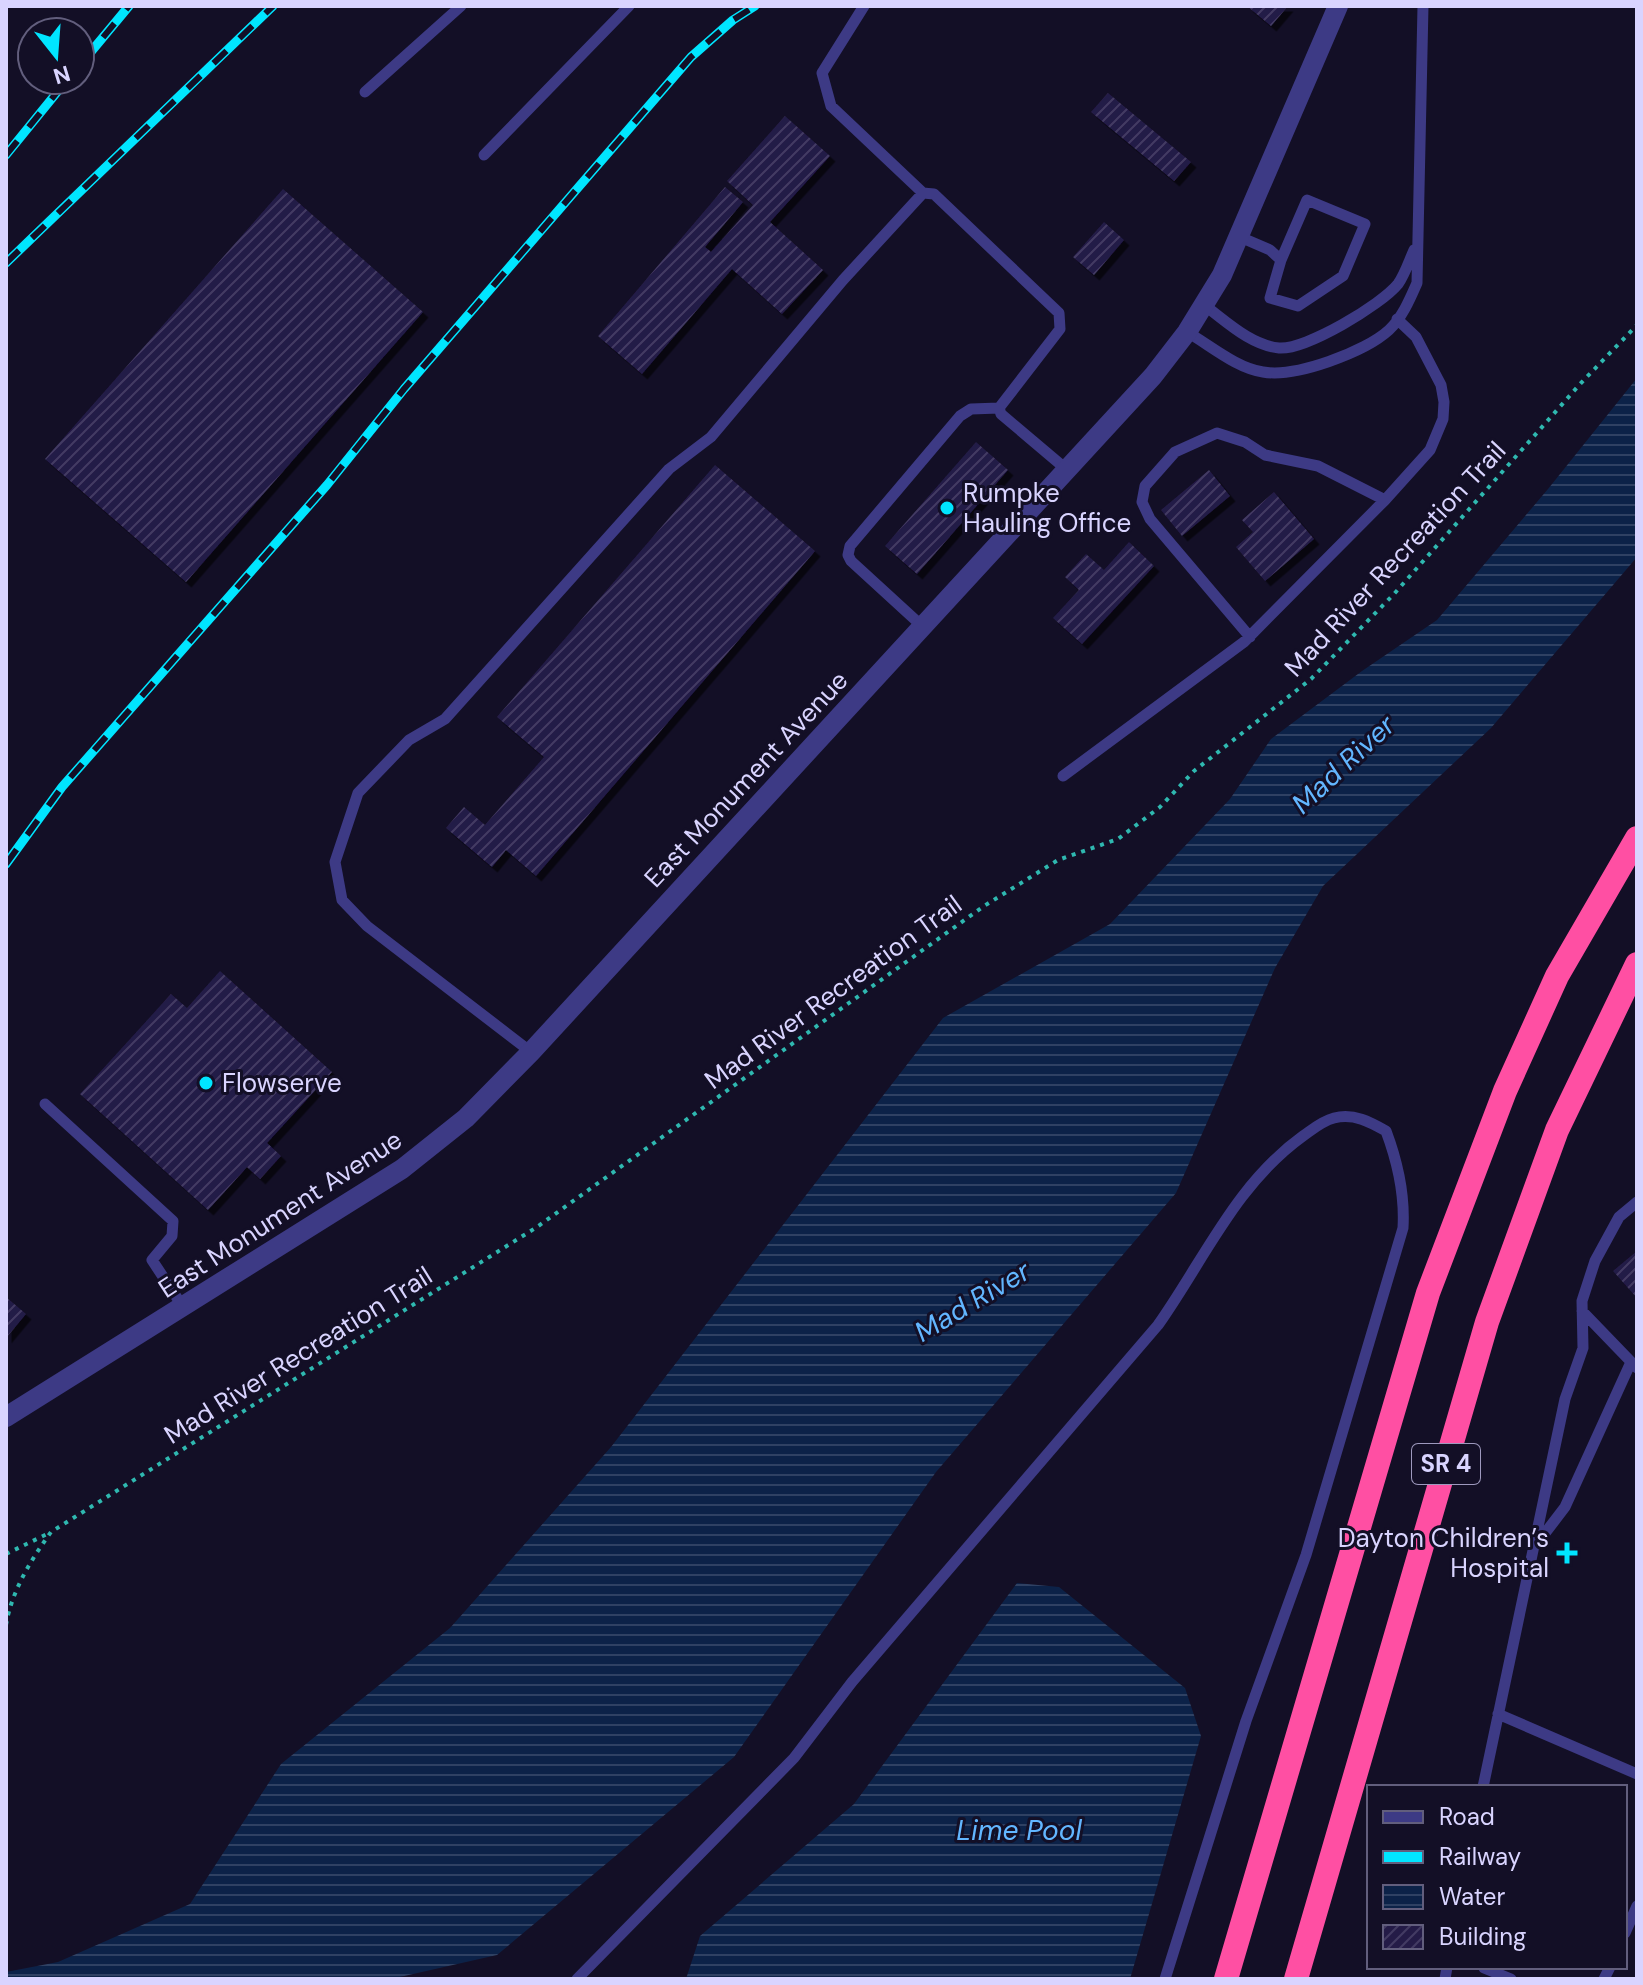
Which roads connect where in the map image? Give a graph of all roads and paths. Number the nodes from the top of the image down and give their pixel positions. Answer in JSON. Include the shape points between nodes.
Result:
{"nodes":[{"id":1,"x":461,"y":6,"type":"edge"},
{"id":2,"x":629,"y":6,"type":"edge"},
{"id":3,"x":864,"y":6,"type":"edge"},
{"id":4,"x":1338,"y":6,"type":"edge"},
{"id":5,"x":1423,"y":6,"type":"edge"},
{"id":6,"x":365,"y":92,"type":"dead end"},
{"id":7,"x":484,"y":155,"type":"dead end"},
{"id":8,"x":923,"y":193,"type":"junction"},
{"id":9,"x":1240,"y":237,"type":"junction"},
{"id":10,"x":1416,"y":246,"type":"junction"},
{"id":11,"x":1281,"y":260,"type":"junction"},
{"id":12,"x":1204,"y":305,"type":"junction"},
{"id":13,"x":1397,"y":319,"type":"junction"},
{"id":14,"x":1637,"y":325,"type":"edge"},
{"id":15,"x":1187,"y":332,"type":"junction"},
{"id":16,"x":999,"y":408,"type":"junction"},
{"id":17,"x":1066,"y":469,"type":"junction"},
{"id":18,"x":1385,"y":500,"type":"junction"},
{"id":19,"x":922,"y":626,"type":"junction"},
{"id":20,"x":1250,"y":637,"type":"junction"},
{"id":21,"x":1063,"y":776,"type":"dead end"},
{"id":22,"x":1637,"y":838,"type":"edge"},
{"id":23,"x":1637,"y":964,"type":"edge"},
{"id":24,"x":531,"y":1052,"type":"junction"},
{"id":25,"x":45,"y":1104,"type":"dead end"},
{"id":26,"x":1637,"y":1202,"type":"edge"},
{"id":27,"x":183,"y":1307,"type":"junction"},
{"id":28,"x":1582,"y":1311,"type":"junction"},
{"id":29,"x":1634,"y":1365,"type":"edge"},
{"id":30,"x":6,"y":1417,"type":"edge"},
{"id":31,"x":51,"y":1532,"type":"junction"},
{"id":32,"x":1533,"y":1549,"type":"junction"},
{"id":33,"x":6,"y":1554,"type":"edge"},
{"id":34,"x":6,"y":1625,"type":"edge"},
{"id":35,"x":1498,"y":1714,"type":"junction"},
{"id":36,"x":1637,"y":1774,"type":"edge"},
{"id":37,"x":1483,"y":1785,"type":"edge"},
{"id":38,"x":1637,"y":1906,"type":"edge"},
{"id":39,"x":1627,"y":1928,"type":"edge"},
{"id":40,"x":1486,"y":1969,"type":"edge"},
{"id":41,"x":577,"y":1979,"type":"edge"},
{"id":42,"x":1165,"y":1979,"type":"edge"},
{"id":43,"x":1226,"y":1979,"type":"edge"},
{"id":44,"x":1298,"y":1979,"type":"edge"},
{"id":45,"x":1511,"y":1979,"type":"edge"}],
"edges":[{"from":1,"to":6,"type":"lane"},
{"from":2,"to":7,"type":"lane"},
{"from":3,"to":8,"type":"lane","via":[[822,73],[831,106]]},
{"from":4,"to":9,"type":"street","name":"East Monument Avenue"},
{"from":5,"to":10,"type":"lane"},
{"from":8,"to":16,"type":"lane","via":[[934,194],[1059,313],[1060,329]]},
{"from":8,"to":24,"type":"lane","via":[[711,437],[669,469],[445,719],[409,740],[358,793],[335,862],[342,900],[367,926]]},
{"from":9,"to":11,"type":"lane"},
{"from":9,"to":12,"type":"street","name":"East Monument Avenue"},
{"from":10,"to":12,"type":"lane","via":[[1399,283],[1381,301],[1315,339],[1281,348],[1252,339]]},
{"from":10,"to":13,"type":"lane","via":[[1417,283]]},
{"from":11,"to":11,"type":"lane","via":[[1270,298],[1298,306],[1343,276],[1365,224],[1307,200]]},
{"from":12,"to":15,"type":"street","name":"East Monument Avenue"},
{"from":13,"to":15,"type":"lane","via":[[1390,329],[1336,359],[1302,370],[1264,373]]},
{"from":13,"to":18,"type":"lane","via":[[1416,337],[1432,365],[1441,385],[1443,419],[1430,450]]},
{"from":14,"to":31,"type":"path","name":"Mad River Recreation Trail","via":[[1311,679],[1118,839],[1058,860],[984,906],[537,1227]]},
{"from":15,"to":17,"type":"street","name":"East Monument Avenue"},
{"from":16,"to":17,"type":"lane"},
{"from":16,"to":19,"type":"lane","via":[[971,409],[960,416],[850,546],[851,561]]},
{"from":17,"to":19,"type":"street","name":"East Monument Avenue"},
{"from":18,"to":20,"type":"lane"},
{"from":18,"to":20,"type":"lane","via":[[1318,466],[1265,455],[1217,433],[1175,452],[1145,486],[1142,502],[1150,519]]},
{"from":19,"to":24,"type":"street","name":"East Monument Avenue"},
{"from":20,"to":21,"type":"lane"},
{"from":22,"to":43,"type":"highway","number":"SR 4","via":[[1557,976],[1505,1091],[1428,1293]]},
{"from":23,"to":44,"type":"highway","number":"SR 4","via":[[1557,1130],[1487,1322]]},
{"from":24,"to":27,"type":"street","name":"East Monument Avenue","via":[[466,1118],[402,1169]]},
{"from":25,"to":27,"type":"lane","via":[[173,1221],[172,1236],[152,1260]]},
{"from":26,"to":28,"type":"lane","via":[[1619,1217],[1595,1261]]},
{"from":27,"to":30,"type":"street","name":"East Monument Avenue"},
{"from":28,"to":29,"type":"lane"},
{"from":28,"to":32,"type":"lane","via":[[1583,1348],[1565,1399]]},
{"from":29,"to":32,"type":"lane","via":[[1565,1507]]},
{"from":31,"to":33,"type":"path"},
{"from":31,"to":34,"type":"path","name":"Mad River Recreation Trail","via":[[28,1565]]},
{"from":32,"to":35,"type":"lane"},
{"from":35,"to":36,"type":"lane"},
{"from":35,"to":37,"type":"lane"},
{"from":38,"to":39,"type":"lane"},
{"from":40,"to":45,"type":"lane"},
{"from":41,"to":42,"type":"lane","via":[[794,1758],[852,1682],[1158,1325],[1217,1230],[1265,1169],[1321,1123],[1349,1116],[1364,1119],[1386,1131],[1391,1144],[1402,1186],[1403,1228],[1315,1524]]}]}
